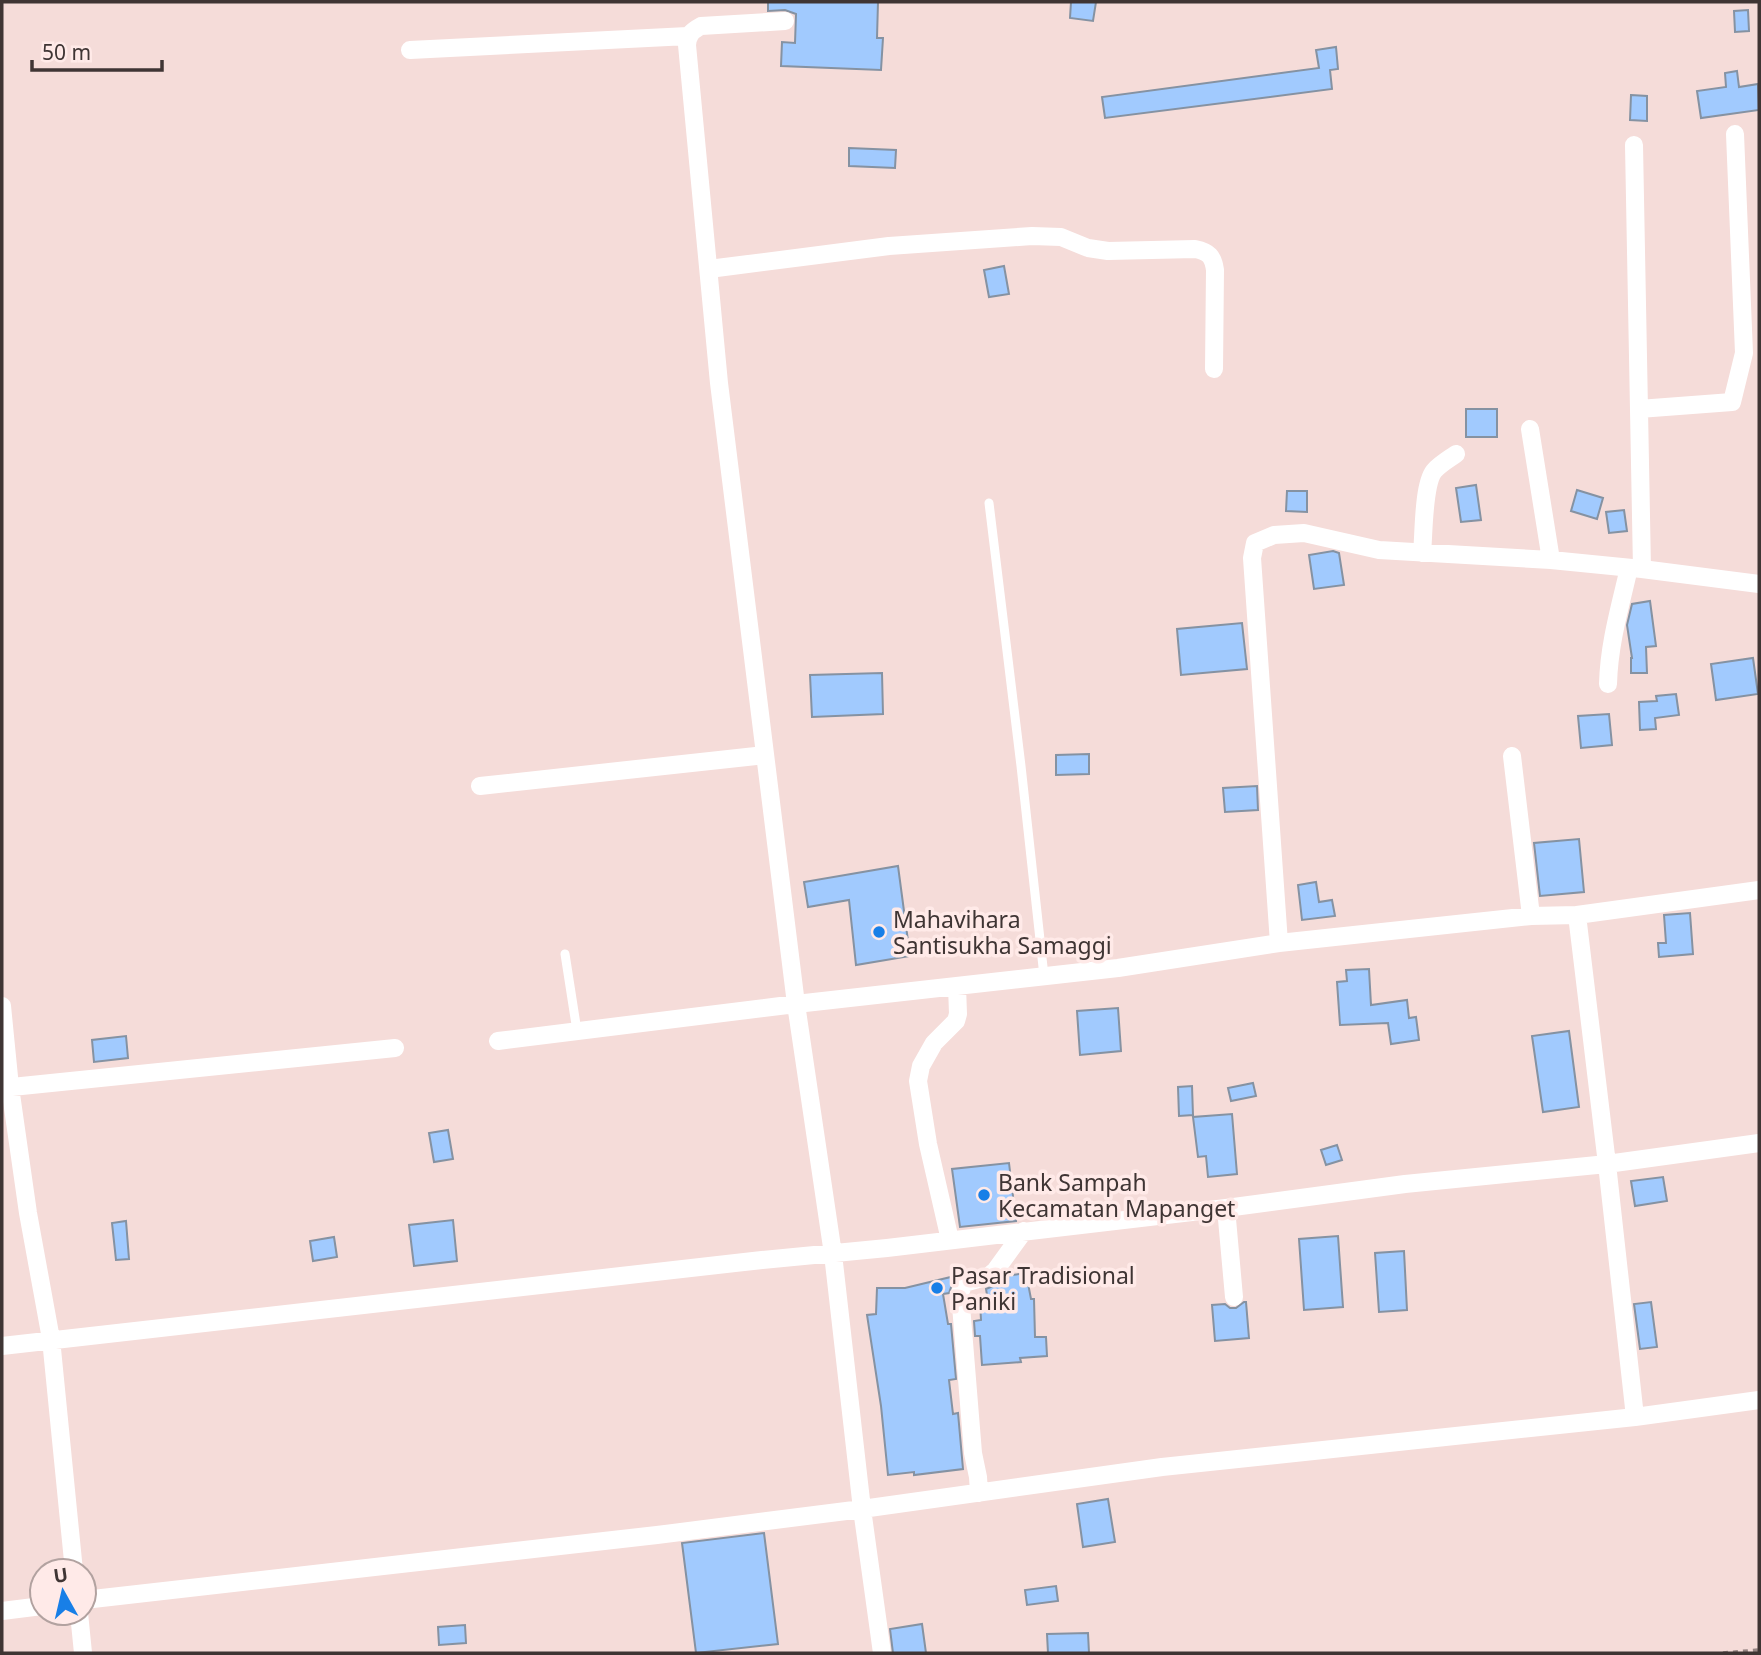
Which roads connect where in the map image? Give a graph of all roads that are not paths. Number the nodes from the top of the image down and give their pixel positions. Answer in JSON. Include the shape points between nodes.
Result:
{"nodes":[{"id":1,"x":785,"y":21,"type":"dead end"},
{"id":2,"x":688,"y":36,"type":"junction"},
{"id":3,"x":410,"y":50,"type":"dead end"},
{"id":4,"x":1735,"y":134,"type":"dead end"},
{"id":5,"x":1634,"y":145,"type":"dead end"},
{"id":6,"x":709,"y":269,"type":"junction"},
{"id":7,"x":1214,"y":369,"type":"dead end"},
{"id":8,"x":1639,"y":409,"type":"junction"},
{"id":9,"x":1530,"y":429,"type":"dead end"},
{"id":10,"x":1456,"y":454,"type":"dead end"},
{"id":11,"x":989,"y":503,"type":"dead end"},
{"id":12,"x":1422,"y":553,"type":"junction"},
{"id":13,"x":1551,"y":560,"type":"junction"},
{"id":14,"x":1635,"y":569,"type":"junction"},
{"id":15,"x":1759,"y":584,"type":"edge"},
{"id":16,"x":1608,"y":684,"type":"dead end"},
{"id":17,"x":765,"y":755,"type":"junction"},
{"id":18,"x":1512,"y":756,"type":"dead end"},
{"id":19,"x":480,"y":786,"type":"dead end"},
{"id":20,"x":1759,"y":890,"type":"edge"},
{"id":21,"x":1577,"y":915,"type":"junction"},
{"id":22,"x":1531,"y":916,"type":"junction"},
{"id":23,"x":1279,"y":943,"type":"junction"},
{"id":24,"x":565,"y":954,"type":"dead end"},
{"id":25,"x":1044,"y":976,"type":"junction"},
{"id":26,"x":957,"y":986,"type":"junction"},
{"id":27,"x":796,"y":1004,"type":"junction"},
{"id":28,"x":2,"y":1006,"type":"edge"},
{"id":29,"x":577,"y":1031,"type":"junction"},
{"id":30,"x":498,"y":1041,"type":"dead end"},
{"id":31,"x":395,"y":1048,"type":"dead end"},
{"id":32,"x":6,"y":1087,"type":"edge"},
{"id":33,"x":1759,"y":1143,"type":"edge"},
{"id":34,"x":1607,"y":1164,"type":"junction"},
{"id":35,"x":1226,"y":1208,"type":"junction"},
{"id":36,"x":1024,"y":1231,"type":"junction"},
{"id":37,"x":950,"y":1240,"type":"junction"},
{"id":38,"x":833,"y":1254,"type":"junction"},
{"id":39,"x":1234,"y":1297,"type":"dead end"},
{"id":40,"x":51,"y":1339,"type":"junction"},
{"id":41,"x":2,"y":1346,"type":"edge"},
{"id":42,"x":1759,"y":1400,"type":"edge"},
{"id":43,"x":1635,"y":1417,"type":"junction"},
{"id":44,"x":979,"y":1493,"type":"junction"},
{"id":45,"x":862,"y":1509,"type":"junction"},
{"id":46,"x":73,"y":1557,"type":"edge"},
{"id":47,"x":98,"y":1598,"type":"edge"},
{"id":48,"x":28,"y":1608,"type":"edge"},
{"id":49,"x":2,"y":1611,"type":"edge"},
{"id":50,"x":80,"y":1627,"type":"edge"},
{"id":51,"x":83,"y":1653,"type":"edge"},
{"id":52,"x":882,"y":1653,"type":"edge"}],
"edges":[{"from":1,"to":2,"type":"street","via":[[701,26]]},
{"from":2,"to":3,"type":"street"},
{"from":2,"to":6,"type":"street"},
{"from":4,"to":8,"type":"street","via":[[1744,353],[1732,402]]},
{"from":5,"to":8,"type":"street"},
{"from":6,"to":7,"type":"street","via":[[889,246],[1032,236],[1061,237],[1108,251],[1195,249],[1213,258],[1215,270]]},
{"from":6,"to":17,"type":"street"},
{"from":8,"to":14,"type":"street"},
{"from":9,"to":13,"type":"street"},
{"from":10,"to":12,"type":"street","via":[[1431,476]]},
{"from":11,"to":25,"type":"lane"},
{"from":12,"to":13,"type":"street"},
{"from":12,"to":23,"type":"street","via":[[1379,550],[1304,533],[1274,535],[1255,543],[1252,558]]},
{"from":13,"to":14,"type":"street"},
{"from":14,"to":15,"type":"street"},
{"from":14,"to":16,"type":"street","via":[[1614,625]]},
{"from":17,"to":19,"type":"street"},
{"from":17,"to":27,"type":"street"},
{"from":18,"to":22,"type":"street"},
{"from":20,"to":21,"type":"street"},
{"from":21,"to":22,"type":"street"},
{"from":21,"to":34,"type":"street"},
{"from":22,"to":23,"type":"street"},
{"from":23,"to":25,"type":"street"},
{"from":24,"to":29,"type":"lane"},
{"from":25,"to":26,"type":"street"},
{"from":26,"to":27,"type":"street"},
{"from":26,"to":37,"type":"street","via":[[956,1021],[934,1043],[918,1081]]},
{"from":27,"to":29,"type":"street"},
{"from":27,"to":38,"type":"street"},
{"from":28,"to":32,"type":"street"},
{"from":29,"to":30,"type":"street"},
{"from":31,"to":32,"type":"street"},
{"from":32,"to":40,"type":"street"},
{"from":33,"to":34,"type":"street"},
{"from":34,"to":35,"type":"street"},
{"from":34,"to":43,"type":"street"},
{"from":35,"to":36,"type":"street"},
{"from":35,"to":39,"type":"street"},
{"from":36,"to":37,"type":"street"},
{"from":36,"to":44,"type":"street","via":[[995,1272],[964,1283],[960,1293]]},
{"from":37,"to":38,"type":"street"},
{"from":38,"to":40,"type":"street"},
{"from":38,"to":45,"type":"street"},
{"from":40,"to":41,"type":"street"},
{"from":40,"to":46,"type":"street"},
{"from":42,"to":43,"type":"street"},
{"from":43,"to":44,"type":"street","via":[[1162,1466]]},
{"from":44,"to":45,"type":"street"},
{"from":45,"to":47,"type":"street"},
{"from":45,"to":52,"type":"street"},
{"from":48,"to":49,"type":"street"},
{"from":50,"to":51,"type":"street"}]}
